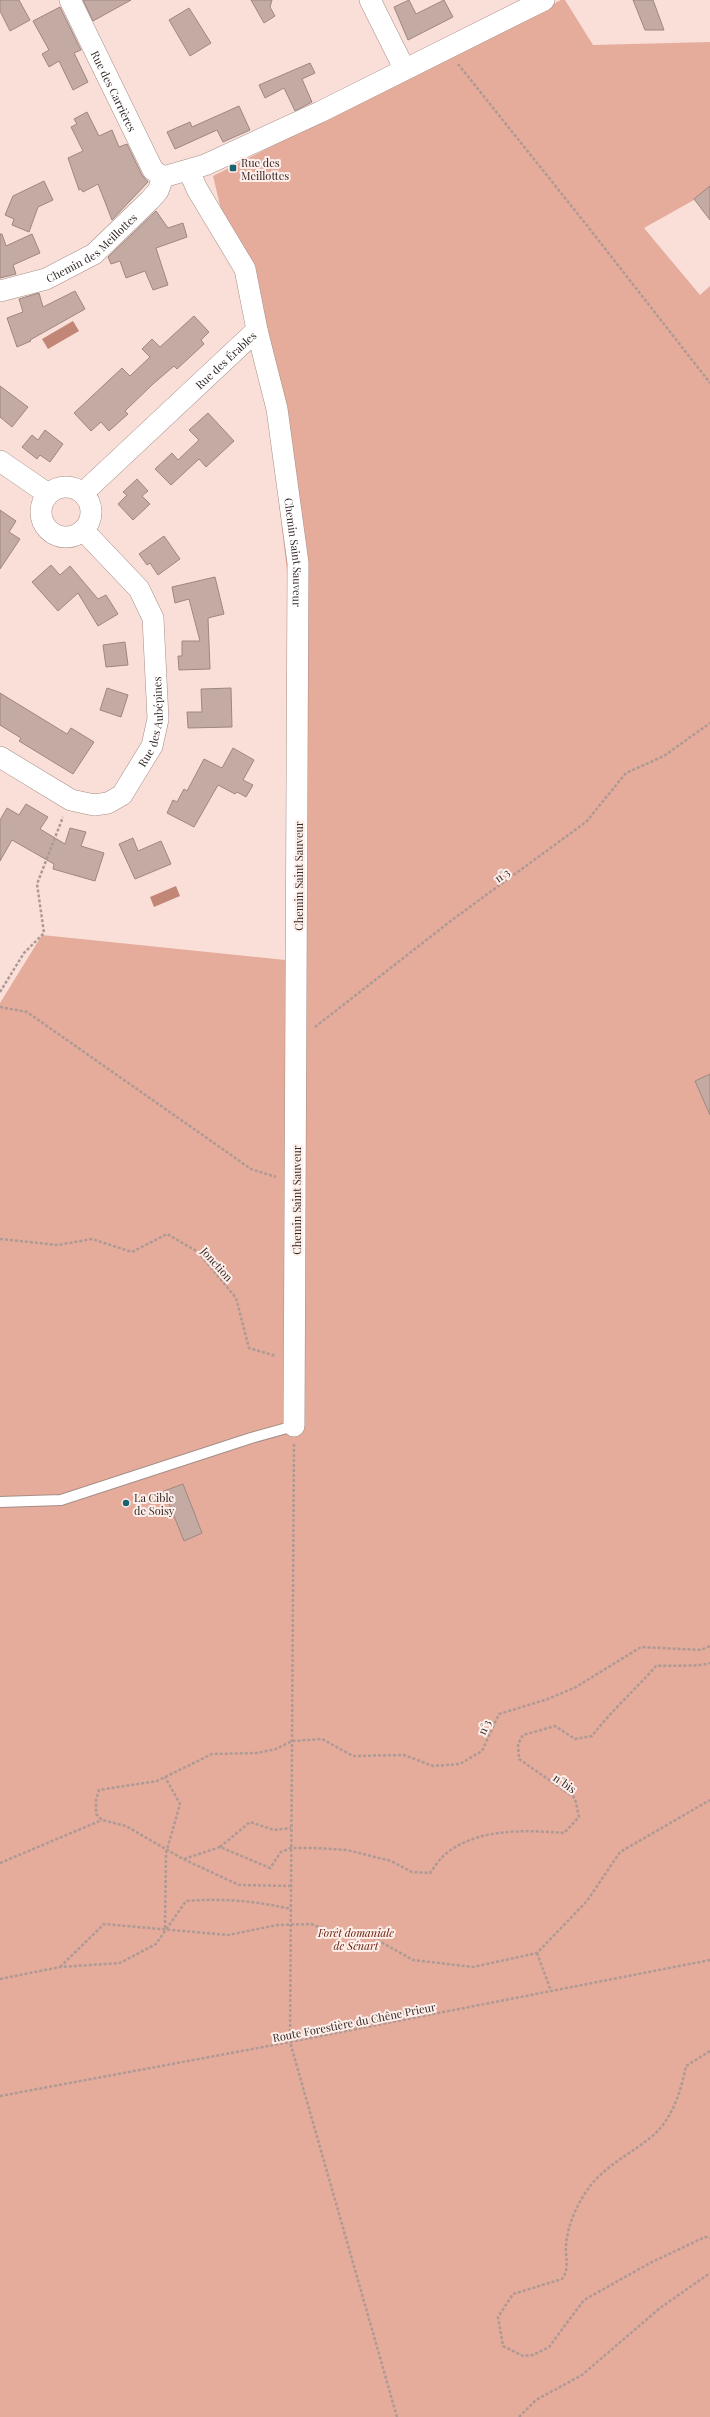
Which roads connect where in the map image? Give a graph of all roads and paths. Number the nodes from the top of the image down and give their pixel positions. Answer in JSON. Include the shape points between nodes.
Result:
{"nodes":[{"id":1,"x":70,"y":0,"type":"edge"},
{"id":2,"x":370,"y":0,"type":"edge"},
{"id":3,"x":544,"y":0,"type":"edge"},
{"id":4,"x":445,"y":48,"type":"junction"},
{"id":5,"x":404,"y":68,"type":"junction"},
{"id":6,"x":188,"y":171,"type":"junction"},
{"id":7,"x":163,"y":177,"type":"junction"},
{"id":8,"x":0,"y":292,"type":"edge"},
{"id":9,"x":257,"y":330,"type":"junction"},
{"id":10,"x":710,"y":383,"type":"edge"},
{"id":11,"x":0,"y":461,"type":"edge"},
{"id":12,"x":83,"y":493,"type":"junction"},
{"id":13,"x":48,"y":494,"type":"junction"},
{"id":14,"x":83,"y":530,"type":"junction"},
{"id":15,"x":710,"y":723,"type":"edge"},
{"id":16,"x":0,"y":757,"type":"edge"},
{"id":17,"x":71,"y":800,"type":"junction"},
{"id":18,"x":0,"y":992,"type":"edge"},
{"id":19,"x":0,"y":1007,"type":"edge"},
{"id":20,"x":297,"y":1035,"type":"junction"},
{"id":21,"x":296,"y":1183,"type":"junction"},
{"id":22,"x":0,"y":1240,"type":"edge"},
{"id":23,"x":295,"y":1362,"type":"junction"},
{"id":24,"x":294,"y":1426,"type":"junction"},
{"id":25,"x":0,"y":1502,"type":"edge"},
{"id":26,"x":710,"y":1646,"type":"edge"},
{"id":27,"x":710,"y":1663,"type":"edge"},
{"id":28,"x":292,"y":1741,"type":"junction"},
{"id":29,"x":165,"y":1777,"type":"junction"},
{"id":30,"x":710,"y":1800,"type":"edge"},
{"id":31,"x":102,"y":1820,"type":"junction"},
{"id":32,"x":291,"y":1828,"type":"junction"},
{"id":33,"x":220,"y":1847,"type":"junction"},
{"id":34,"x":291,"y":1848,"type":"junction"},
{"id":35,"x":167,"y":1850,"type":"junction"},
{"id":36,"x":183,"y":1859,"type":"junction"},
{"id":37,"x":0,"y":1863,"type":"edge"},
{"id":38,"x":291,"y":1886,"type":"junction"},
{"id":39,"x":291,"y":1910,"type":"junction"},
{"id":40,"x":291,"y":1926,"type":"junction"},
{"id":41,"x":165,"y":1928,"type":"junction"},
{"id":42,"x":537,"y":1954,"type":"junction"},
{"id":43,"x":710,"y":1960,"type":"edge"},
{"id":44,"x":60,"y":1967,"type":"junction"},
{"id":45,"x":0,"y":1979,"type":"edge"},
{"id":46,"x":551,"y":1991,"type":"junction"},
{"id":47,"x":290,"y":2042,"type":"junction"},
{"id":48,"x":710,"y":2051,"type":"edge"},
{"id":49,"x":0,"y":2096,"type":"edge"},
{"id":50,"x":710,"y":2238,"type":"edge"},
{"id":51,"x":710,"y":2273,"type":"edge"},
{"id":52,"x":397,"y":2417,"type":"edge"},
{"id":53,"x":519,"y":2417,"type":"edge"}],
"edges":[{"from":1,"to":7,"type":"street","name":"Rue des Carrières","via":[[153,170]]},
{"from":2,"to":5,"type":"street"},
{"from":3,"to":4,"type":"street"},
{"from":4,"to":5,"type":"street"},
{"from":4,"to":10,"type":"path"},
{"from":5,"to":6,"type":"street","via":[[320,112]]},
{"from":6,"to":7,"type":"street"},
{"from":6,"to":9,"type":"street","name":"Rue des Érables","via":[[245,269]]},
{"from":7,"to":8,"type":"street","name":"Chemin des Meillottes","via":[[158,191],[150,200],[94,254],[46,280]]},
{"from":9,"to":12,"type":"street","name":"Rue des Érables"},
{"from":9,"to":20,"type":"street","name":"Chemin Saint Sauveur","via":[[277,409],[298,563]]},
{"from":11,"to":13,"type":"street"},
{"from":12,"to":13,"type":"street","via":[[75,488],[65,487]]},
{"from":12,"to":14,"type":"street","via":[[89,501],[91,511],[90,520]]},
{"from":13,"to":14,"type":"street","via":[[41,512],[43,522],[49,530],[67,536]]},
{"from":14,"to":17,"type":"street","name":"Rue des Aubépines","via":[[138,589],[153,618],[158,719],[152,746],[122,795],[108,803],[94,805]]},
{"from":15,"to":20,"type":"path","name":"n°3","via":[[664,756],[626,773],[586,822],[452,920],[311,1030]]},
{"from":16,"to":17,"type":"street","name":"Rue des Aubépines"},
{"from":17,"to":18,"type":"path","via":[[37,884],[44,932],[24,954]]},
{"from":19,"to":21,"type":"path","via":[[27,1012],[251,1169]]},
{"from":20,"to":21,"type":"street","name":"Chemin Saint Sauveur"},
{"from":21,"to":23,"type":"street","name":"Chemin Saint Sauveur"},
{"from":22,"to":23,"type":"path","name":"Jonction","via":[[58,1244],[92,1239],[132,1252],[167,1234],[198,1252],[236,1298],[249,1348]]},
{"from":23,"to":24,"type":"street","name":"Chemin Saint Sauveur"},
{"from":24,"to":25,"type":"lane","via":[[61,1500]]},
{"from":24,"to":28,"type":"path"},
{"from":26,"to":28,"type":"path","name":"n°3","via":[[702,1650],[641,1647],[576,1687],[548,1699],[499,1714],[482,1751],[460,1764],[433,1766],[404,1755],[353,1756],[322,1739]]},
{"from":27,"to":34,"type":"path","name":"n°bis","via":[[703,1667],[684,1664],[656,1666],[592,1736],[575,1738],[555,1726],[523,1735],[518,1744],[520,1759],[575,1798],[579,1817],[564,1833],[532,1830],[490,1834],[467,1840],[446,1853],[430,1873],[412,1872],[391,1862],[347,1850]]},
{"from":28,"to":29,"type":"path","via":[[276,1749],[257,1753],[212,1754]]},
{"from":28,"to":32,"type":"path"},
{"from":29,"to":31,"type":"path","via":[[157,1781],[99,1790],[96,1814]]},
{"from":29,"to":35,"type":"path","via":[[180,1804]]},
{"from":30,"to":42,"type":"path","via":[[620,1852],[587,1901]]},
{"from":31,"to":35,"type":"path","via":[[126,1826]]},
{"from":31,"to":37,"type":"path"},
{"from":32,"to":33,"type":"path","via":[[274,1830],[250,1822]]},
{"from":32,"to":34,"type":"path"},
{"from":33,"to":34,"type":"path","via":[[270,1868],[281,1852]]},
{"from":33,"to":36,"type":"path"},
{"from":34,"to":38,"type":"path"},
{"from":35,"to":36,"type":"path"},
{"from":35,"to":41,"type":"path"},
{"from":36,"to":38,"type":"path","via":[[239,1884]]},
{"from":38,"to":39,"type":"path"},
{"from":39,"to":40,"type":"path"},
{"from":39,"to":41,"type":"path","via":[[264,1903],[211,1899],[186,1901]]},
{"from":40,"to":41,"type":"path","via":[[277,1925],[228,1935]]},
{"from":40,"to":42,"type":"path","via":[[311,1924],[335,1933],[363,1932],[413,1960],[473,1967]]},
{"from":40,"to":47,"type":"path"},
{"from":41,"to":44,"type":"path","via":[[156,1944],[120,1963]]},
{"from":41,"to":44,"type":"path","via":[[104,1924]]},
{"from":42,"to":46,"type":"path"},
{"from":43,"to":46,"type":"path","name":"Route Forestière du Chêne Prieur"},
{"from":44,"to":45,"type":"path"},
{"from":46,"to":47,"type":"path","name":"Route Forestière du Chêne Prieur"},
{"from":47,"to":49,"type":"path","name":"Route Forestière du Chêne Prieur"},
{"from":47,"to":52,"type":"path"},
{"from":48,"to":50,"type":"path","via":[[686,2066],[681,2090],[671,2113],[652,2137],[616,2161],[591,2185],[576,2210],[566,2246],[567,2264],[564,2276],[513,2294],[498,2317],[503,2346],[523,2356],[533,2355],[549,2347],[584,2300],[650,2263],[705,2237]]},
{"from":51,"to":53,"type":"path","via":[[660,2308],[582,2375],[536,2400]]}]}
